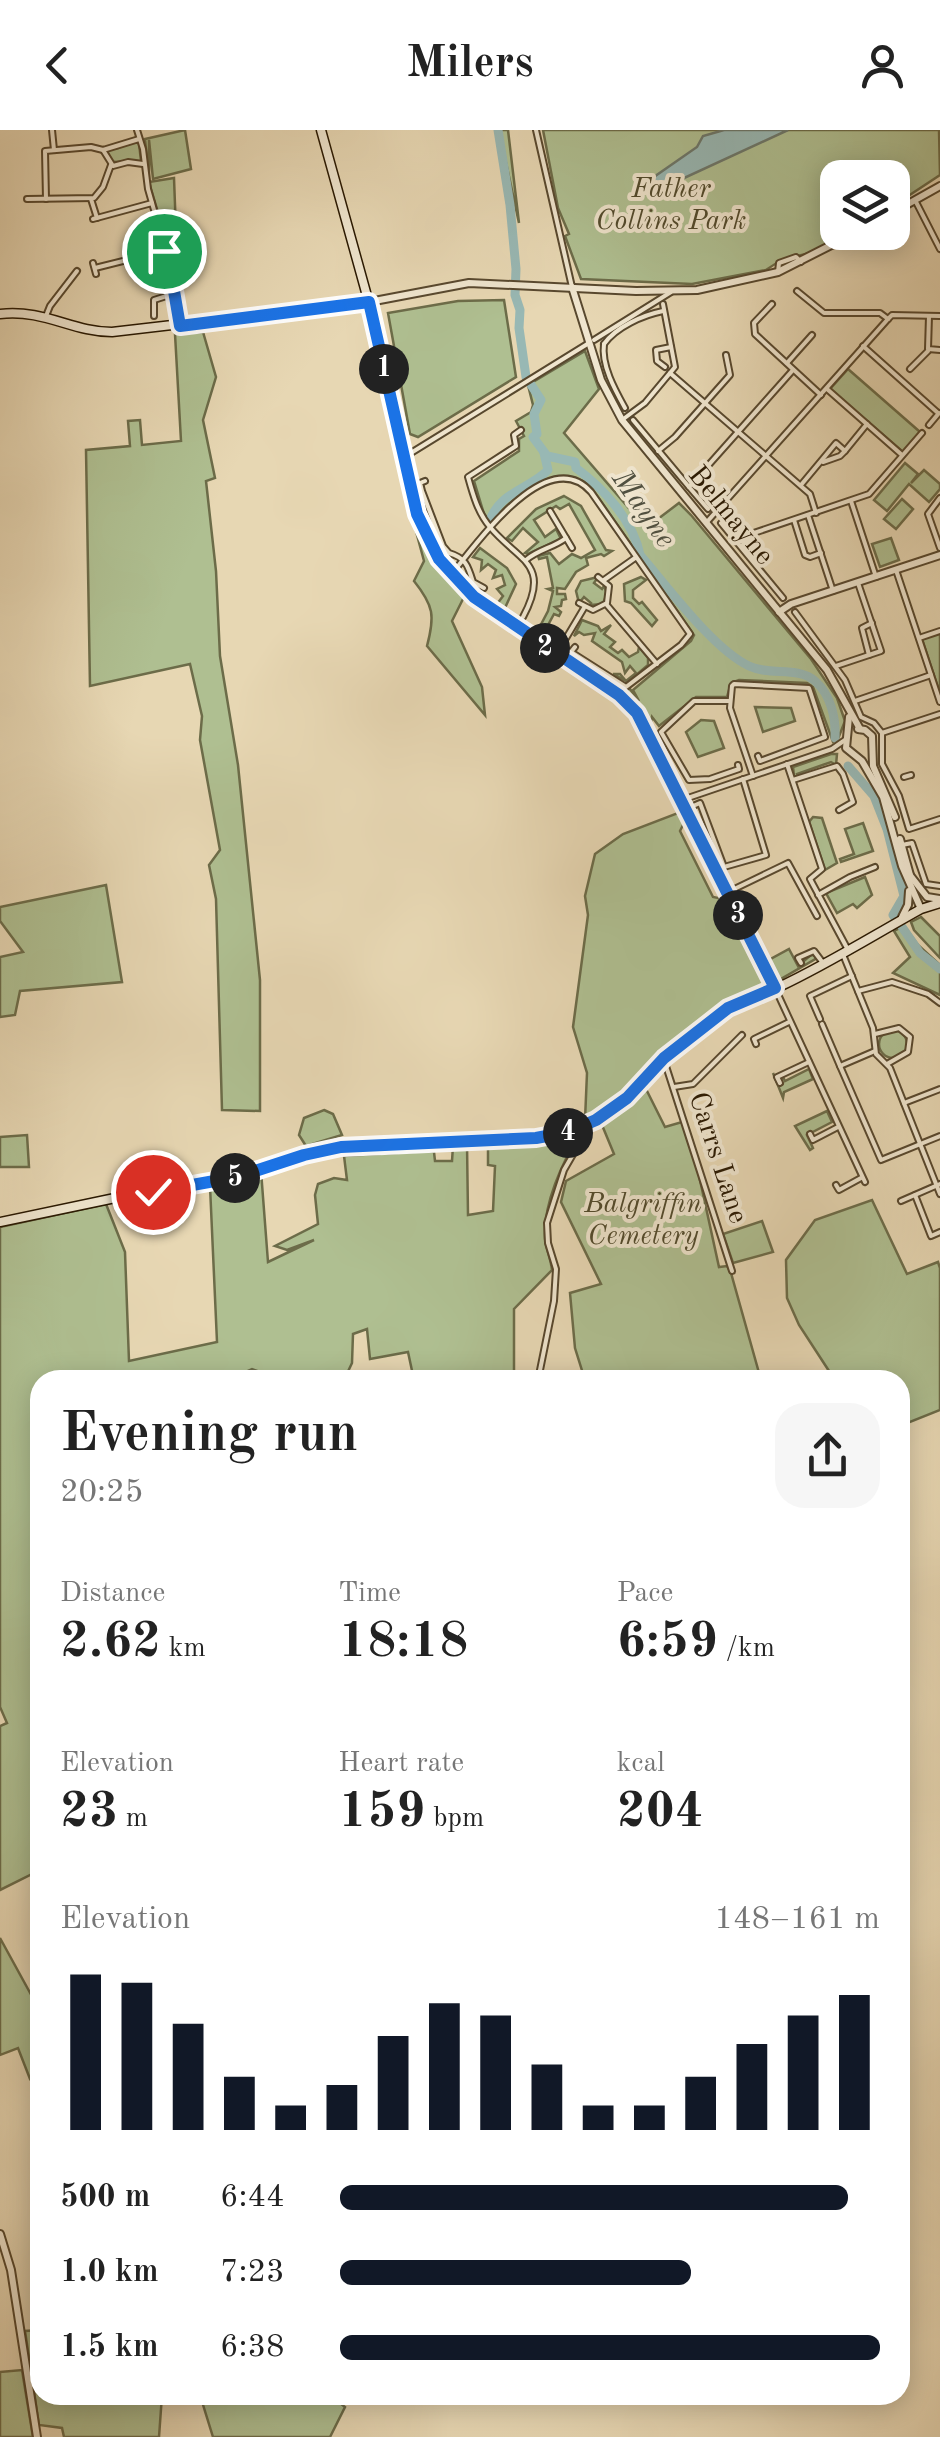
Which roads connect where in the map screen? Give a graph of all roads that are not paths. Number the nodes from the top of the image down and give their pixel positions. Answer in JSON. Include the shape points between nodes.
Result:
{"nodes":[{"id":1,"x":52,"y":130,"type":"edge"},
{"id":2,"x":137,"y":130,"type":"edge"},
{"id":3,"x":321,"y":130,"type":"edge"},
{"id":4,"x":536,"y":130,"type":"edge"},
{"id":5,"x":139,"y":138,"type":"junction"},
{"id":6,"x":54,"y":150,"type":"junction"},
{"id":7,"x":103,"y":150,"type":"junction"},
{"id":8,"x":145,"y":164,"type":"junction"},
{"id":9,"x":111,"y":165,"type":"junction"},
{"id":10,"x":940,"y":186,"type":"edge"},
{"id":11,"x":46,"y":198,"type":"junction"},
{"id":12,"x":27,"y":199,"type":"dead end"},
{"id":13,"x":91,"y":199,"type":"junction"},
{"id":14,"x":915,"y":200,"type":"junction"},
{"id":15,"x":152,"y":203,"type":"junction"},
{"id":16,"x":910,"y":203,"type":"edge"},
{"id":17,"x":940,"y":249,"type":"edge"},
{"id":18,"x":167,"y":250,"type":"junction"},
{"id":19,"x":824,"y":250,"type":"edge"},
{"id":20,"x":95,"y":268,"type":"dead end"},
{"id":21,"x":76,"y":271,"type":"dead end"},
{"id":22,"x":572,"y":287,"type":"junction"},
{"id":23,"x":797,"y":291,"type":"dead end"},
{"id":24,"x":176,"y":292,"type":"junction"},
{"id":25,"x":672,"y":292,"type":"junction"},
{"id":26,"x":369,"y":302,"type":"junction"},
{"id":27,"x":663,"y":304,"type":"dead end"},
{"id":28,"x":772,"y":304,"type":"dead end"},
{"id":29,"x":664,"y":311,"type":"junction"},
{"id":30,"x":0,"y":314,"type":"edge"},
{"id":31,"x":46,"y":316,"type":"junction"},
{"id":32,"x":154,"y":316,"type":"dead end"},
{"id":33,"x":929,"y":316,"type":"junction"},
{"id":34,"x":940,"y":316,"type":"edge"},
{"id":35,"x":888,"y":318,"type":"junction"},
{"id":36,"x":180,"y":326,"type":"junction"},
{"id":37,"x":812,"y":334,"type":"dead end"},
{"id":38,"x":596,"y":342,"type":"junction"},
{"id":39,"x":863,"y":346,"type":"junction"},
{"id":40,"x":671,"y":347,"type":"junction"},
{"id":41,"x":929,"y":350,"type":"junction"},
{"id":42,"x":940,"y":350,"type":"edge"},
{"id":43,"x":726,"y":355,"type":"dead end"},
{"id":44,"x":787,"y":363,"type":"junction"},
{"id":45,"x":664,"y":367,"type":"dead end"},
{"id":46,"x":910,"y":369,"type":"dead end"},
{"id":47,"x":792,"y":370,"type":"junction"},
{"id":48,"x":669,"y":375,"type":"junction"},
{"id":49,"x":826,"y":389,"type":"junction"},
{"id":50,"x":821,"y":395,"type":"junction"},
{"id":51,"x":704,"y":403,"type":"junction"},
{"id":52,"x":625,"y":408,"type":"dead end"},
{"id":53,"x":939,"y":412,"type":"edge"},
{"id":54,"x":622,"y":420,"type":"junction"},
{"id":55,"x":633,"y":420,"type":"dead end"},
{"id":56,"x":396,"y":423,"type":"junction"},
{"id":57,"x":867,"y":424,"type":"junction"},
{"id":58,"x":930,"y":425,"type":"dead end"},
{"id":59,"x":521,"y":430,"type":"dead end"},
{"id":60,"x":737,"y":432,"type":"junction"},
{"id":61,"x":922,"y":434,"type":"dead end"},
{"id":62,"x":658,"y":450,"type":"junction"},
{"id":63,"x":845,"y":450,"type":"junction"},
{"id":64,"x":766,"y":456,"type":"junction"},
{"id":65,"x":904,"y":456,"type":"junction"},
{"id":66,"x":406,"y":458,"type":"junction"},
{"id":67,"x":821,"y":462,"type":"junction"},
{"id":68,"x":426,"y":481,"type":"dead end"},
{"id":69,"x":800,"y":486,"type":"junction"},
{"id":70,"x":689,"y":487,"type":"junction"},
{"id":71,"x":411,"y":488,"type":"junction"},
{"id":72,"x":940,"y":498,"type":"edge"},
{"id":73,"x":851,"y":501,"type":"junction"},
{"id":74,"x":708,"y":508,"type":"dead end"},
{"id":75,"x":550,"y":512,"type":"dead end"},
{"id":76,"x":816,"y":513,"type":"junction"},
{"id":77,"x":808,"y":515,"type":"junction"},
{"id":78,"x":794,"y":520,"type":"junction"},
{"id":79,"x":706,"y":523,"type":"junction"},
{"id":80,"x":721,"y":524,"type":"dead end"},
{"id":81,"x":490,"y":528,"type":"junction"},
{"id":82,"x":566,"y":538,"type":"junction"},
{"id":83,"x":733,"y":540,"type":"junction"},
{"id":84,"x":572,"y":548,"type":"dead end"},
{"id":85,"x":940,"y":552,"type":"edge"},
{"id":86,"x":820,"y":554,"type":"junction"},
{"id":87,"x":635,"y":558,"type":"junction"},
{"id":88,"x":463,"y":560,"type":"junction"},
{"id":89,"x":526,"y":560,"type":"junction"},
{"id":90,"x":896,"y":570,"type":"junction"},
{"id":91,"x":451,"y":574,"type":"junction"},
{"id":92,"x":876,"y":577,"type":"junction"},
{"id":93,"x":858,"y":582,"type":"junction"},
{"id":94,"x":484,"y":588,"type":"dead end"},
{"id":95,"x":833,"y":591,"type":"junction"},
{"id":96,"x":783,"y":598,"type":"dead end"},
{"id":97,"x":579,"y":603,"type":"dead end"},
{"id":98,"x":606,"y":604,"type":"junction"},
{"id":99,"x":584,"y":608,"type":"junction"},
{"id":100,"x":780,"y":612,"type":"junction"},
{"id":101,"x":795,"y":612,"type":"dead end"},
{"id":102,"x":523,"y":617,"type":"dead end"},
{"id":103,"x":872,"y":624,"type":"junction"},
{"id":104,"x":940,"y":631,"type":"edge"},
{"id":105,"x":918,"y":638,"type":"junction"},
{"id":106,"x":576,"y":646,"type":"dead end"},
{"id":107,"x":869,"y":654,"type":"junction"},
{"id":108,"x":556,"y":656,"type":"junction"},
{"id":109,"x":656,"y":664,"type":"junction"},
{"id":110,"x":836,"y":666,"type":"junction"},
{"id":111,"x":931,"y":675,"type":"junction"},
{"id":112,"x":854,"y":701,"type":"junction"},
{"id":113,"x":730,"y":702,"type":"junction"},
{"id":114,"x":940,"y":702,"type":"edge"},
{"id":115,"x":848,"y":711,"type":"junction"},
{"id":116,"x":940,"y":714,"type":"edge"},
{"id":117,"x":860,"y":729,"type":"junction"},
{"id":118,"x":882,"y":733,"type":"junction"},
{"id":119,"x":847,"y":737,"type":"junction"},
{"id":120,"x":873,"y":746,"type":"junction"},
{"id":121,"x":832,"y":749,"type":"junction"},
{"id":122,"x":852,"y":754,"type":"junction"},
{"id":123,"x":758,"y":756,"type":"dead end"},
{"id":124,"x":787,"y":764,"type":"junction"},
{"id":125,"x":738,"y":765,"type":"dead end"},
{"id":126,"x":754,"y":776,"type":"junction"},
{"id":127,"x":743,"y":779,"type":"junction"},
{"id":128,"x":792,"y":780,"type":"junction"},
{"id":129,"x":682,"y":800,"type":"junction"},
{"id":130,"x":693,"y":806,"type":"dead end"},
{"id":131,"x":839,"y":810,"type":"dead end"},
{"id":132,"x":940,"y":819,"type":"edge"},
{"id":133,"x":902,"y":845,"type":"junction"},
{"id":134,"x":902,"y":866,"type":"junction"},
{"id":135,"x":875,"y":868,"type":"dead end"},
{"id":136,"x":909,"y":873,"type":"junction"},
{"id":137,"x":940,"y":886,"type":"edge"},
{"id":138,"x":726,"y":893,"type":"junction"},
{"id":139,"x":818,"y":894,"type":"junction"},
{"id":140,"x":940,"y":901,"type":"edge"},
{"id":141,"x":922,"y":909,"type":"junction"},
{"id":142,"x":817,"y":916,"type":"dead end"},
{"id":143,"x":895,"y":924,"type":"junction"},
{"id":144,"x":845,"y":951,"type":"junction"},
{"id":145,"x":801,"y":963,"type":"dead end"},
{"id":146,"x":823,"y":963,"type":"junction"},
{"id":147,"x":852,"y":976,"type":"junction"},
{"id":148,"x":775,"y":988,"type":"junction"},
{"id":149,"x":858,"y":992,"type":"junction"},
{"id":150,"x":940,"y":1003,"type":"edge"},
{"id":151,"x":789,"y":1022,"type":"junction"},
{"id":152,"x":874,"y":1034,"type":"junction"},
{"id":153,"x":742,"y":1035,"type":"dead end"},
{"id":154,"x":756,"y":1044,"type":"dead end"},
{"id":155,"x":875,"y":1051,"type":"junction"},
{"id":156,"x":664,"y":1058,"type":"junction"},
{"id":157,"x":810,"y":1062,"type":"junction"},
{"id":158,"x":887,"y":1064,"type":"junction"},
{"id":159,"x":840,"y":1066,"type":"junction"},
{"id":160,"x":780,"y":1082,"type":"dead end"},
{"id":161,"x":674,"y":1088,"type":"junction"},
{"id":162,"x":940,"y":1088,"type":"edge"},
{"id":163,"x":904,"y":1103,"type":"junction"},
{"id":164,"x":585,"y":1126,"type":"junction"},
{"id":165,"x":838,"y":1127,"type":"junction"},
{"id":166,"x":810,"y":1134,"type":"dead end"},
{"id":167,"x":940,"y":1136,"type":"edge"},
{"id":168,"x":921,"y":1144,"type":"junction"},
{"id":169,"x":836,"y":1184,"type":"dead end"},
{"id":170,"x":939,"y":1185,"type":"edge"},
{"id":171,"x":940,"y":1194,"type":"edge"},
{"id":172,"x":915,"y":1195,"type":"junction"},
{"id":173,"x":901,"y":1201,"type":"dead end"},
{"id":174,"x":0,"y":1222,"type":"edge"},
{"id":175,"x":940,"y":1232,"type":"edge"},
{"id":176,"x":732,"y":1270,"type":"dead end"},
{"id":177,"x":540,"y":1370,"type":"edge"},
{"id":178,"x":0,"y":2234,"type":"edge"},
{"id":179,"x":0,"y":2262,"type":"edge"},
{"id":180,"x":10,"y":2262,"type":"junction"},
{"id":181,"x":30,"y":2392,"type":"edge"},
{"id":182,"x":32,"y":2405,"type":"edge"},
{"id":183,"x":37,"y":2437,"type":"edge"}],
"edges":[{"from":1,"to":6,"type":"street"},
{"from":2,"to":5,"type":"street"},
{"from":3,"to":26,"type":"main road"},
{"from":4,"to":22,"type":"street"},
{"from":5,"to":7,"type":"street"},
{"from":5,"to":8,"type":"street"},
{"from":6,"to":7,"type":"street"},
{"from":6,"to":11,"type":"street","via":[[44,153]]},
{"from":7,"to":9,"type":"street"},
{"from":8,"to":9,"type":"street"},
{"from":8,"to":15,"type":"street"},
{"from":9,"to":13,"type":"street"},
{"from":10,"to":14,"type":"street"},
{"from":11,"to":12,"type":"street"},
{"from":11,"to":13,"type":"street"},
{"from":13,"to":15,"type":"street","via":[[95,219]]},
{"from":14,"to":16,"type":"street"},
{"from":14,"to":17,"type":"street"},
{"from":15,"to":18,"type":"street"},
{"from":18,"to":20,"type":"street"},
{"from":18,"to":24,"type":"street"},
{"from":19,"to":25,"type":"street","via":[[745,282]]},
{"from":21,"to":31,"type":"street"},
{"from":22,"to":25,"type":"street"},
{"from":22,"to":26,"type":"street","via":[[453,285]]},
{"from":22,"to":38,"type":"street","name":"Belmayne"},
{"from":23,"to":35,"type":"street","via":[[824,312]]},
{"from":24,"to":32,"type":"street","via":[[154,300]]},
{"from":24,"to":36,"type":"street"},
{"from":25,"to":38,"type":"street"},
{"from":26,"to":36,"type":"main road"},
{"from":26,"to":56,"type":"main road"},
{"from":27,"to":29,"type":"street"},
{"from":28,"to":44,"type":"street","via":[[754,324],[755,334]]},
{"from":29,"to":38,"type":"street"},
{"from":29,"to":40,"type":"street"},
{"from":30,"to":31,"type":"main road"},
{"from":31,"to":36,"type":"main road","via":[[100,332]]},
{"from":33,"to":34,"type":"street"},
{"from":33,"to":35,"type":"street"},
{"from":33,"to":41,"type":"street"},
{"from":35,"to":39,"type":"street"},
{"from":37,"to":44,"type":"street"},
{"from":38,"to":52,"type":"street"},
{"from":38,"to":54,"type":"street","name":"Belmayne","via":[[602,380]]},
{"from":38,"to":66,"type":"street"},
{"from":39,"to":49,"type":"street"},
{"from":39,"to":53,"type":"street"},
{"from":40,"to":45,"type":"street","via":[[656,350]]},
{"from":40,"to":48,"type":"street","via":[[675,367]]},
{"from":41,"to":42,"type":"street"},
{"from":41,"to":46,"type":"street"},
{"from":43,"to":51,"type":"street","via":[[730,375]]},
{"from":44,"to":47,"type":"street"},
{"from":47,"to":50,"type":"street"},
{"from":47,"to":60,"type":"street"},
{"from":48,"to":51,"type":"street"},
{"from":48,"to":54,"type":"street"},
{"from":49,"to":50,"type":"street"},
{"from":49,"to":57,"type":"street"},
{"from":50,"to":64,"type":"street"},
{"from":51,"to":60,"type":"street"},
{"from":51,"to":62,"type":"street"},
{"from":53,"to":58,"type":"street"},
{"from":54,"to":79,"type":"street","name":"Belmayne"},
{"from":55,"to":62,"type":"street"},
{"from":56,"to":66,"type":"main road"},
{"from":56,"to":71,"type":"main road"},
{"from":57,"to":63,"type":"street"},
{"from":57,"to":65,"type":"street"},
{"from":59,"to":81,"type":"street","via":[[514,434],[516,446],[468,478]]},
{"from":60,"to":64,"type":"street"},
{"from":60,"to":70,"type":"street"},
{"from":61,"to":65,"type":"street"},
{"from":62,"to":70,"type":"street"},
{"from":63,"to":67,"type":"street"},
{"from":63,"to":67,"type":"street","via":[[836,443]]},
{"from":64,"to":69,"type":"street"},
{"from":64,"to":79,"type":"street"},
{"from":65,"to":73,"type":"street","via":[[869,494]]},
{"from":66,"to":71,"type":"main road"},
{"from":67,"to":69,"type":"street"},
{"from":68,"to":88,"type":"street","via":[[420,483],[438,535],[448,554]]},
{"from":69,"to":76,"type":"street"},
{"from":70,"to":74,"type":"street"},
{"from":71,"to":91,"type":"main road","via":[[427,539]]},
{"from":72,"to":85,"type":"street","via":[[928,514]]},
{"from":73,"to":76,"type":"street"},
{"from":73,"to":92,"type":"street"},
{"from":75,"to":82,"type":"street"},
{"from":76,"to":77,"type":"street"},
{"from":77,"to":78,"type":"street"},
{"from":77,"to":86,"type":"street"},
{"from":78,"to":83,"type":"street"},
{"from":78,"to":86,"type":"street","via":[[804,555]]},
{"from":79,"to":100,"type":"street","name":"Belmayne"},
{"from":80,"to":83,"type":"street"},
{"from":81,"to":87,"type":"street","via":[[530,490],[576,479]]},
{"from":81,"to":88,"type":"street"},
{"from":81,"to":89,"type":"street"},
{"from":82,"to":84,"type":"street"},
{"from":82,"to":89,"type":"street"},
{"from":83,"to":96,"type":"street"},
{"from":85,"to":90,"type":"street"},
{"from":86,"to":95,"type":"street"},
{"from":87,"to":98,"type":"street","via":[[601,578],[610,592]]},
{"from":87,"to":109,"type":"street","via":[[690,634]]},
{"from":88,"to":91,"type":"street"},
{"from":88,"to":94,"type":"street","via":[[473,582]]},
{"from":89,"to":102,"type":"street","via":[[534,584]]},
{"from":90,"to":92,"type":"street"},
{"from":90,"to":105,"type":"street"},
{"from":91,"to":108,"type":"main road"},
{"from":92,"to":93,"type":"street"},
{"from":93,"to":95,"type":"street"},
{"from":93,"to":103,"type":"street"},
{"from":95,"to":100,"type":"street"},
{"from":97,"to":99,"type":"street"},
{"from":98,"to":99,"type":"street"},
{"from":98,"to":109,"type":"street"},
{"from":99,"to":108,"type":"street"},
{"from":100,"to":115,"type":"street","name":"Belmayne","via":[[827,670]]},
{"from":101,"to":110,"type":"street"},
{"from":103,"to":107,"type":"street","via":[[862,628]]},
{"from":103,"to":107,"type":"street","via":[[881,651]]},
{"from":104,"to":105,"type":"street"},
{"from":105,"to":111,"type":"street"},
{"from":106,"to":109,"type":"street","via":[[571,652],[626,687]]},
{"from":107,"to":110,"type":"street"},
{"from":108,"to":129,"type":"main road","via":[[637,713]]},
{"from":110,"to":112,"type":"street"},
{"from":111,"to":112,"type":"street"},
{"from":111,"to":114,"type":"street"},
{"from":112,"to":118,"type":"street","via":[[861,718]]},
{"from":113,"to":123,"type":"street","via":[[734,684],[811,690],[825,736],[760,761]]},
{"from":113,"to":125,"type":"street","via":[[694,701],[661,730],[688,780],[710,779]]},
{"from":113,"to":126,"type":"street"},
{"from":115,"to":117,"type":"street","name":"Belmayne"},
{"from":115,"to":119,"type":"street","name":"Belmayne"},
{"from":116,"to":118,"type":"street"},
{"from":117,"to":119,"type":"street"},
{"from":117,"to":120,"type":"street","name":"Belmayne","via":[[869,732]]},
{"from":118,"to":132,"type":"street","via":[[882,764],[901,778],[909,829]]},
{"from":119,"to":121,"type":"street"},
{"from":119,"to":122,"type":"street","name":"Belmayne"},
{"from":120,"to":122,"type":"street","via":[[865,756]]},
{"from":120,"to":133,"type":"street","name":"Belmayne","via":[[873,766]]},
{"from":121,"to":122,"type":"street"},
{"from":121,"to":124,"type":"street"},
{"from":122,"to":134,"type":"street","name":"Belmayne","via":[[883,798]]},
{"from":124,"to":126,"type":"street"},
{"from":124,"to":128,"type":"street"},
{"from":126,"to":127,"type":"street"},
{"from":127,"to":129,"type":"street"},
{"from":127,"to":130,"type":"street","via":[[767,852],[763,857],[724,867],[700,803]]},
{"from":128,"to":131,"type":"street","via":[[840,768],[852,802]]},
{"from":128,"to":139,"type":"street","via":[[822,869],[810,879]]},
{"from":129,"to":138,"type":"main road"},
{"from":133,"to":136,"type":"street","name":"Belmayne"},
{"from":133,"to":137,"type":"street","via":[[912,843],[926,884]]},
{"from":134,"to":141,"type":"street","name":"Belmayne"},
{"from":134,"to":143,"type":"street","via":[[910,896]]},
{"from":135,"to":139,"type":"street"},
{"from":136,"to":140,"type":"street","via":[[927,897]]},
{"from":136,"to":141,"type":"street","name":"Belmayne"},
{"from":138,"to":142,"type":"street","via":[[788,863]]},
{"from":138,"to":148,"type":"main road"},
{"from":139,"to":144,"type":"street"},
{"from":140,"to":141,"type":"main road"},
{"from":141,"to":143,"type":"main road"},
{"from":143,"to":144,"type":"main road"},
{"from":144,"to":146,"type":"main road"},
{"from":144,"to":147,"type":"street"},
{"from":145,"to":146,"type":"street","via":[[798,958],[816,951]]},
{"from":146,"to":148,"type":"main road"},
{"from":147,"to":149,"type":"street"},
{"from":147,"to":159,"type":"street","via":[[810,996]]},
{"from":148,"to":151,"type":"street"},
{"from":148,"to":156,"type":"main road","via":[[728,1008]]},
{"from":149,"to":150,"type":"street","via":[[892,982]]},
{"from":149,"to":152,"type":"street"},
{"from":151,"to":154,"type":"street","via":[[754,1039]]},
{"from":151,"to":157,"type":"street"},
{"from":152,"to":155,"type":"street"},
{"from":152,"to":158,"type":"street","via":[[899,1028],[910,1037],[908,1052]]},
{"from":153,"to":161,"type":"street","via":[[692,1084]]},
{"from":155,"to":158,"type":"street"},
{"from":155,"to":159,"type":"street"},
{"from":156,"to":161,"type":"street","name":"Carrs Lane"},
{"from":156,"to":164,"type":"main road","via":[[627,1098]]},
{"from":157,"to":160,"type":"street","via":[[777,1077]]},
{"from":157,"to":165,"type":"street"},
{"from":158,"to":163,"type":"street"},
{"from":159,"to":168,"type":"street","via":[[880,1160]]},
{"from":161,"to":176,"type":"street","name":"Carrs Lane"},
{"from":162,"to":163,"type":"street"},
{"from":163,"to":168,"type":"street"},
{"from":164,"to":174,"type":"main road","via":[[536,1138],[341,1147],[204,1185]]},
{"from":164,"to":177,"type":"street","via":[[548,1223],[556,1270]]},
{"from":165,"to":166,"type":"street","via":[[813,1140]]},
{"from":165,"to":169,"type":"street","via":[[863,1180],[839,1190]]},
{"from":167,"to":168,"type":"street"},
{"from":168,"to":170,"type":"street"},
{"from":170,"to":171,"type":"street"},
{"from":170,"to":172,"type":"street"},
{"from":172,"to":173,"type":"street"},
{"from":172,"to":175,"type":"street","via":[[931,1236]]},
{"from":178,"to":180,"type":"street"},
{"from":179,"to":180,"type":"street"},
{"from":180,"to":181,"type":"street"},
{"from":182,"to":183,"type":"street"}]}
